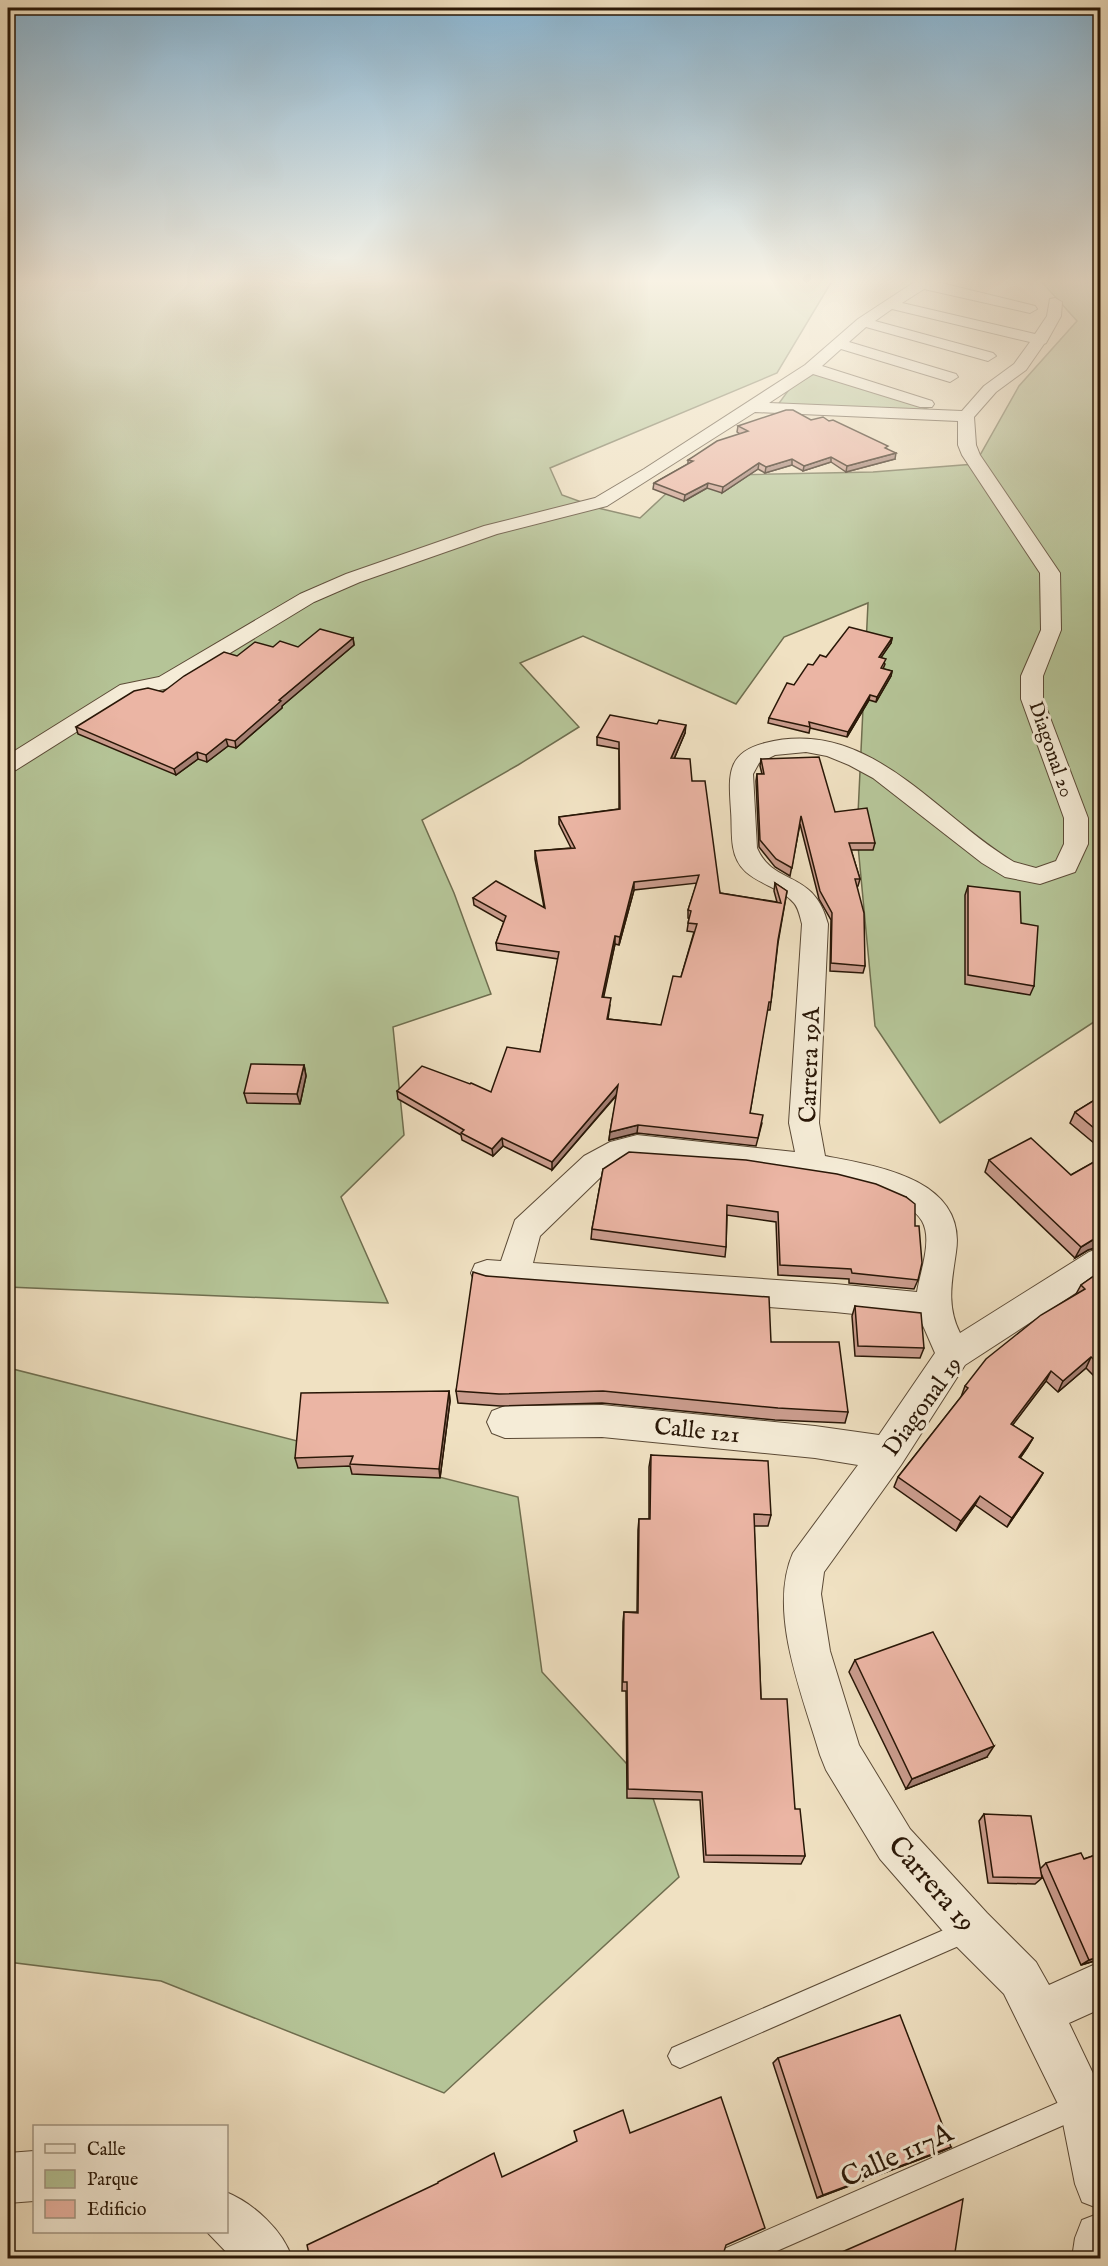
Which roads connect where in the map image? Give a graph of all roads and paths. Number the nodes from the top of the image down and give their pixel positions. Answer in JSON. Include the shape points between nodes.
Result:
{"nodes":[{"id":1,"x":782,"y":387,"type":"edge"},
{"id":2,"x":872,"y":387,"type":"edge"},
{"id":3,"x":993,"y":387,"type":"edge"},
{"id":4,"x":751,"y":407,"type":"junction"},
{"id":5,"x":966,"y":416,"type":"junction"},
{"id":6,"x":755,"y":753,"type":"joint"},
{"id":7,"x":8,"y":765,"type":"edge"},
{"id":8,"x":810,"y":1165,"type":"junction"},
{"id":9,"x":1101,"y":1261,"type":"edge"},
{"id":10,"x":934,"y":1308,"type":"junction"},
{"id":11,"x":953,"y":1355,"type":"junction"},
{"id":12,"x":505,"y":1422,"type":"dead end"},
{"id":13,"x":888,"y":1453,"type":"junction"},
{"id":14,"x":806,"y":1566,"type":"joint"},
{"id":15,"x":970,"y":1929,"type":"junction"},
{"id":16,"x":1101,"y":1986,"type":"edge"},
{"id":17,"x":1039,"y":2013,"type":"junction"},
{"id":18,"x":680,"y":2056,"type":"dead end"},
{"id":19,"x":1083,"y":2104,"type":"junction"},
{"id":20,"x":33,"y":2176,"type":"edge"},
{"id":21,"x":8,"y":2178,"type":"edge"},
{"id":22,"x":1101,"y":2184,"type":"edge"},
{"id":23,"x":228,"y":2219,"type":"edge"},
{"id":24,"x":1101,"y":2238,"type":"edge"},
{"id":25,"x":267,"y":2259,"type":"edge"},
{"id":26,"x":733,"y":2259,"type":"edge"},
{"id":27,"x":1097,"y":2259,"type":"edge"}],
"edges":[{"from":1,"to":4,"type":"street"},
{"from":2,"to":5,"type":"street"},
{"from":3,"to":5,"type":"street"},
{"from":4,"to":5,"type":"street"},
{"from":4,"to":7,"type":"street","via":[[601,502],[491,530],[307,598],[166,682],[128,690]]},
{"from":5,"to":6,"type":"street","name":"Diagonal 20","via":[[971,455],[1050,573],[1051,630],[1032,676],[1032,699],[1076,818],[1078,836],[1069,861],[1043,876],[1013,872],[856,758],[787,745]]},
{"from":6,"to":8,"type":"street","name":"Carrera 19A","via":[[744,763],[741,774],[748,859],[760,871],[804,897],[815,924],[804,1122]]},
{"from":8,"to":10,"type":"street","via":[[892,1183],[925,1201],[934,1211],[943,1232]]},
{"from":8,"to":10,"type":"street","via":[[637,1148],[621,1150],[595,1164],[526,1229],[517,1255],[502,1274]]},
{"from":9,"to":11,"type":"street","name":"Diagonal 19"},
{"from":10,"to":11,"type":"street"},
{"from":11,"to":13,"type":"street","name":"Diagonal 19"},
{"from":12,"to":13,"type":"street","name":"Calle 121","via":[[602,1421]]},
{"from":13,"to":14,"type":"street","name":"Diagonal 19"},
{"from":14,"to":15,"type":"street","name":"Carrera 19","via":[[802,1594],[810,1652],[841,1755],[895,1844]]},
{"from":15,"to":17,"type":"street","name":"Carrera 19","via":[[1020,1978]]},
{"from":15,"to":18,"type":"lane"},
{"from":16,"to":17,"type":"street"},
{"from":17,"to":19,"type":"street","name":"Carrera 19"},
{"from":19,"to":22,"type":"street","name":"Carrera 19"},
{"from":19,"to":26,"type":"lane","name":"Calle 117A"},
{"from":20,"to":21,"type":"street"},
{"from":23,"to":25,"type":"street"},
{"from":24,"to":27,"type":"street"}]}
